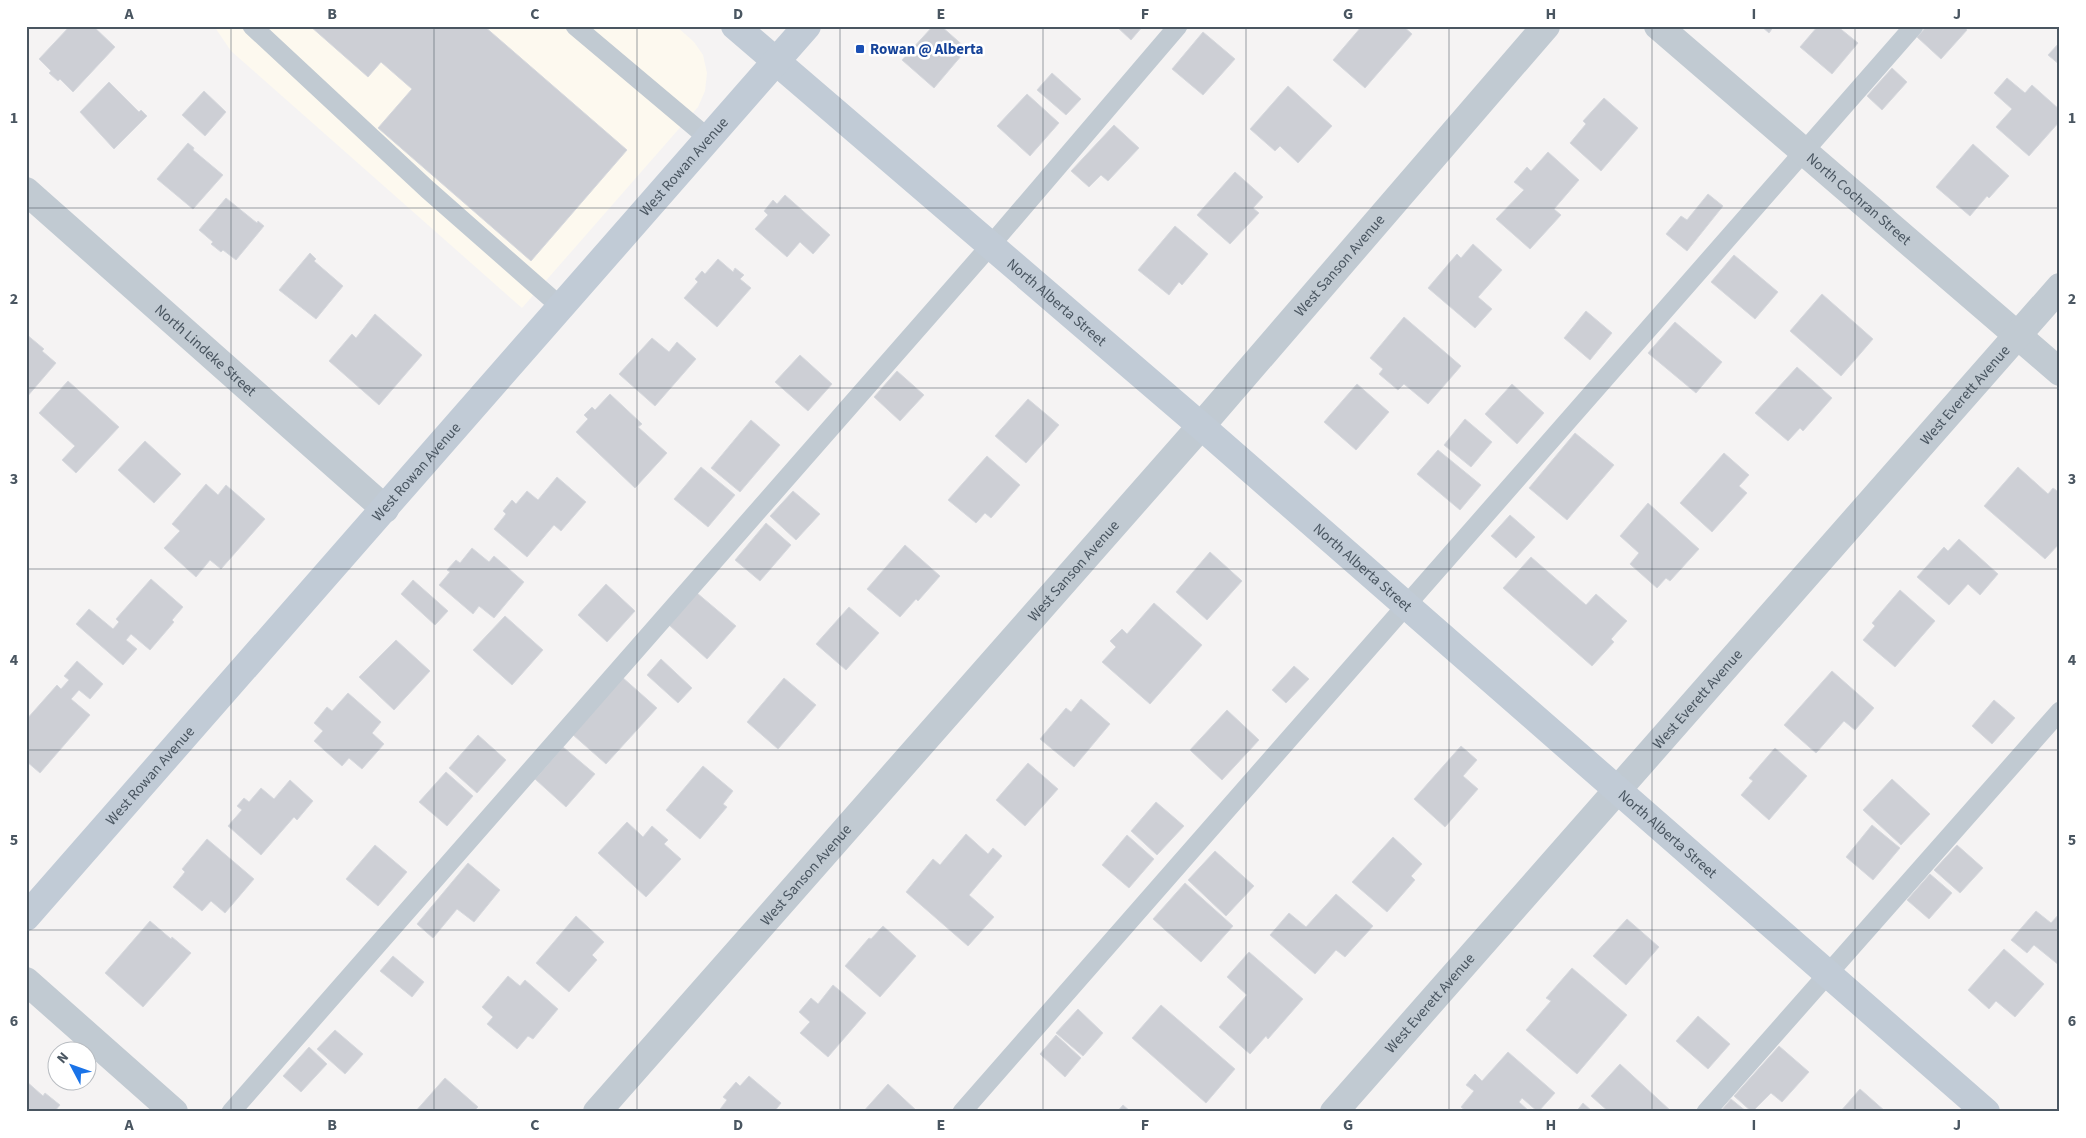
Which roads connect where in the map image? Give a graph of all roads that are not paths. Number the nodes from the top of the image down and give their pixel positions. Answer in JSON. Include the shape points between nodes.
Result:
{"nodes":[{"id":1,"x":252,"y":26,"type":"edge"},
{"id":2,"x":575,"y":26,"type":"edge"},
{"id":3,"x":735,"y":26,"type":"edge"},
{"id":4,"x":807,"y":26,"type":"edge"},
{"id":5,"x":1178,"y":26,"type":"edge"},
{"id":6,"x":1546,"y":26,"type":"edge"},
{"id":7,"x":1658,"y":26,"type":"edge"},
{"id":8,"x":1914,"y":26,"type":"edge"},
{"id":9,"x":776,"y":62,"type":"junction"},
{"id":10,"x":708,"y":138,"type":"junction"},
{"id":11,"x":1804,"y":152,"type":"junction"},
{"id":12,"x":26,"y":191,"type":"edge"},
{"id":13,"x":990,"y":246,"type":"junction"},
{"id":14,"x":2060,"y":287,"type":"edge"},
{"id":15,"x":561,"y":307,"type":"junction"},
{"id":16,"x":2018,"y":336,"type":"junction"},
{"id":17,"x":2060,"y":372,"type":"edge"},
{"id":18,"x":1201,"y":426,"type":"junction"},
{"id":19,"x":385,"y":509,"type":"junction"},
{"id":20,"x":1405,"y":606,"type":"junction"},
{"id":21,"x":2060,"y":711,"type":"edge"},
{"id":22,"x":1618,"y":790,"type":"junction"},
{"id":23,"x":26,"y":917,"type":"edge"},
{"id":24,"x":1827,"y":973,"type":"junction"},
{"id":25,"x":26,"y":981,"type":"edge"},
{"id":26,"x":174,"y":1112,"type":"edge"},
{"id":27,"x":231,"y":1112,"type":"edge"},
{"id":28,"x":597,"y":1112,"type":"edge"},
{"id":29,"x":962,"y":1112,"type":"edge"},
{"id":30,"x":1334,"y":1112,"type":"edge"},
{"id":31,"x":1706,"y":1112,"type":"edge"},
{"id":32,"x":1986,"y":1112,"type":"edge"}],
"edges":[{"from":1,"to":15,"type":"lane","via":[[427,189]]},
{"from":2,"to":10,"type":"lane"},
{"from":3,"to":9,"type":"main road","name":"North Alberta Street"},
{"from":4,"to":9,"type":"main road","name":"West Rowan Avenue"},
{"from":5,"to":13,"type":"lane"},
{"from":6,"to":18,"type":"street","name":"West Sanson Avenue"},
{"from":7,"to":11,"type":"street","name":"North Cochran Street"},
{"from":8,"to":11,"type":"lane"},
{"from":9,"to":10,"type":"main road","name":"West Rowan Avenue"},
{"from":9,"to":13,"type":"main road","name":"North Alberta Street"},
{"from":10,"to":15,"type":"main road","name":"West Rowan Avenue"},
{"from":11,"to":16,"type":"street","name":"North Cochran Street"},
{"from":11,"to":20,"type":"lane"},
{"from":12,"to":19,"type":"street","name":"North Lindeke Street"},
{"from":13,"to":18,"type":"main road","name":"North Alberta Street"},
{"from":13,"to":27,"type":"lane"},
{"from":14,"to":16,"type":"street","name":"West Everett Avenue"},
{"from":15,"to":19,"type":"main road","name":"West Rowan Avenue"},
{"from":16,"to":17,"type":"street","name":"North Cochran Street"},
{"from":16,"to":22,"type":"street","name":"West Everett Avenue"},
{"from":18,"to":20,"type":"main road","name":"North Alberta Street"},
{"from":18,"to":28,"type":"street","name":"West Sanson Avenue"},
{"from":19,"to":23,"type":"main road","name":"West Rowan Avenue"},
{"from":20,"to":22,"type":"main road","name":"North Alberta Street"},
{"from":20,"to":29,"type":"lane"},
{"from":21,"to":24,"type":"lane"},
{"from":22,"to":24,"type":"main road","name":"North Alberta Street"},
{"from":22,"to":30,"type":"street","name":"West Everett Avenue"},
{"from":24,"to":31,"type":"lane"},
{"from":24,"to":32,"type":"main road","name":"North Alberta Street"},
{"from":25,"to":26,"type":"street"}]}
